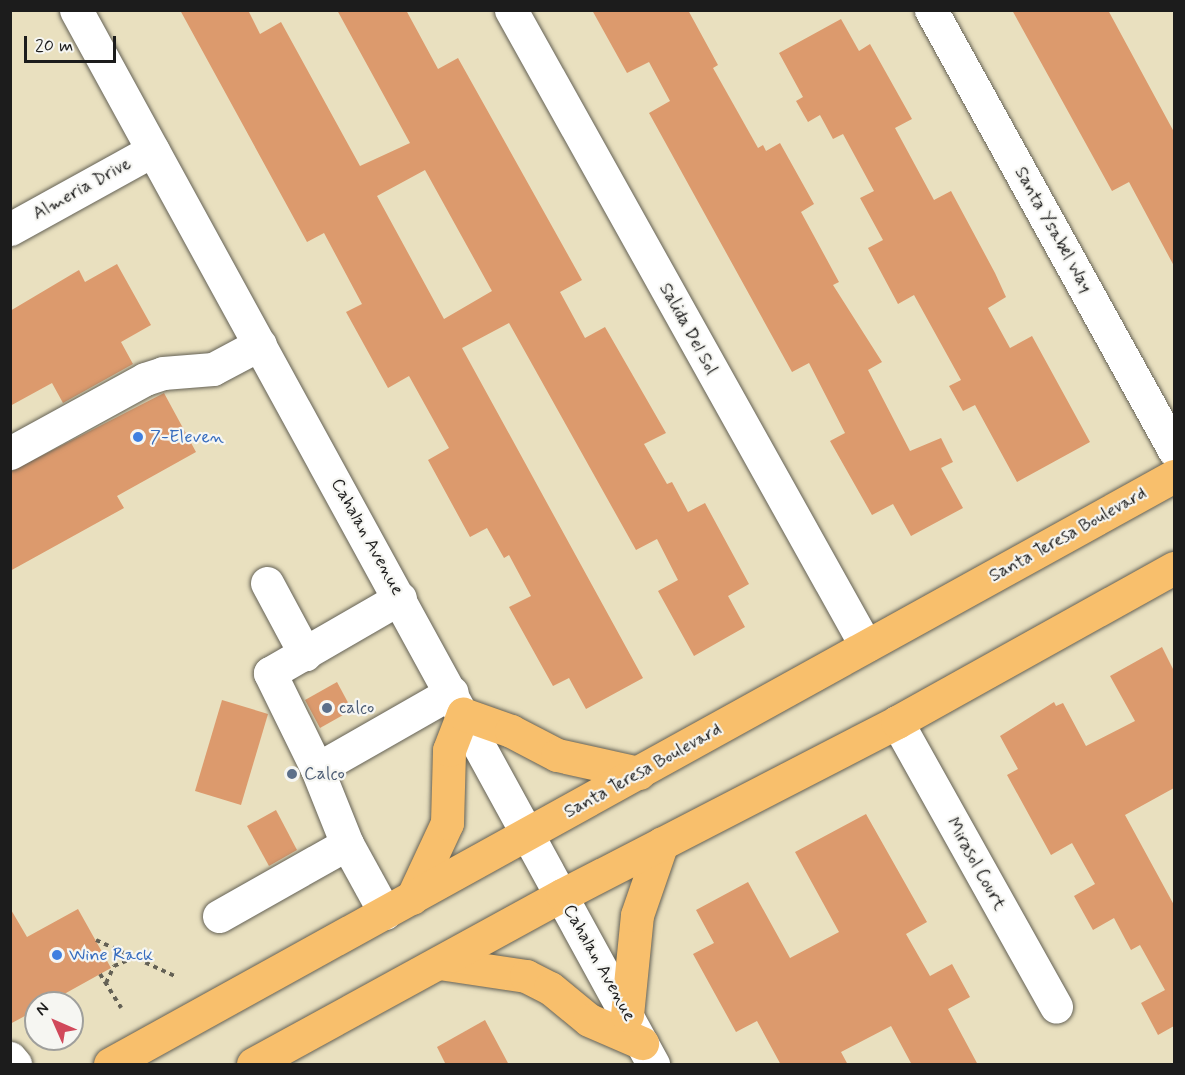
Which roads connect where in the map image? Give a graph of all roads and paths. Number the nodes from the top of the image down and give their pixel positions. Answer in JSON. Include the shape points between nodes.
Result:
{"nodes":[{"id":1,"x":76,"y":10,"type":"edge"},
{"id":2,"x":511,"y":10,"type":"edge"},
{"id":3,"x":931,"y":10,"type":"edge"},
{"id":4,"x":153,"y":150,"type":"junction"},
{"id":5,"x":10,"y":229,"type":"edge"},
{"id":6,"x":260,"y":344,"type":"junction"},
{"id":7,"x":1174,"y":450,"type":"edge"},
{"id":8,"x":10,"y":453,"type":"edge"},
{"id":9,"x":1174,"y":476,"type":"edge"},
{"id":10,"x":1174,"y":568,"type":"edge"},
{"id":11,"x":267,"y":583,"type":"dead end"},
{"id":12,"x":400,"y":598,"type":"junction"},
{"id":13,"x":866,"y":646,"type":"junction"},
{"id":14,"x":305,"y":654,"type":"junction"},
{"id":15,"x":458,"y":703,"type":"junction"},
{"id":16,"x":897,"y":722,"type":"junction"},
{"id":17,"x":317,"y":769,"type":"junction"},
{"id":18,"x":639,"y":773,"type":"junction"},
{"id":19,"x":529,"y":835,"type":"junction"},
{"id":20,"x":662,"y":843,"type":"junction"},
{"id":21,"x":347,"y":844,"type":"junction"},
{"id":22,"x":562,"y":896,"type":"junction"},
{"id":23,"x":398,"y":906,"type":"junction"},
{"id":24,"x":219,"y":916,"type":"dead end"},
{"id":25,"x":96,"y":940,"type":"dead end"},
{"id":26,"x":133,"y":958,"type":"junction"},
{"id":27,"x":439,"y":963,"type":"junction"},
{"id":28,"x":100,"y":974,"type":"dead end"},
{"id":29,"x":177,"y":977,"type":"dead end"},
{"id":30,"x":106,"y":984,"type":"junction"},
{"id":31,"x":1056,"y":1007,"type":"dead end"},
{"id":32,"x":121,"y":1008,"type":"dead end"},
{"id":33,"x":641,"y":1041,"type":"edge"},
{"id":34,"x":10,"y":1058,"type":"edge"},
{"id":35,"x":15,"y":1065,"type":"edge"},
{"id":36,"x":110,"y":1065,"type":"edge"},
{"id":37,"x":253,"y":1065,"type":"edge"}],
"edges":[{"from":1,"to":4,"type":"street","name":"Cahalan Avenue"},
{"from":2,"to":13,"type":"street","name":"Salida Del Sol"},
{"from":3,"to":7,"type":"street","name":"Santa Ysabel Way"},
{"from":4,"to":5,"type":"street","name":"Almeria Drive"},
{"from":4,"to":6,"type":"street","name":"Cahalan Avenue"},
{"from":6,"to":8,"type":"street","via":[[213,369],[163,373],[145,379]]},
{"from":6,"to":12,"type":"street","name":"Cahalan Avenue"},
{"from":9,"to":13,"type":"main road","name":"Santa Teresa Boulevard"},
{"from":10,"to":16,"type":"main road"},
{"from":11,"to":14,"type":"street"},
{"from":12,"to":14,"type":"street"},
{"from":12,"to":15,"type":"street","name":"Cahalan Avenue"},
{"from":13,"to":18,"type":"main road","name":"Santa Teresa Boulevard"},
{"from":14,"to":17,"type":"street","via":[[270,673]]},
{"from":15,"to":17,"type":"street"},
{"from":15,"to":18,"type":"main road","via":[[557,755]]},
{"from":15,"to":19,"type":"street","name":"Cahalan Avenue"},
{"from":15,"to":23,"type":"main road","via":[[449,750],[447,823]]},
{"from":16,"to":20,"type":"main road"},
{"from":16,"to":31,"type":"street","name":"Mirasol Court"},
{"from":17,"to":21,"type":"street"},
{"from":18,"to":19,"type":"main road","name":"Santa Teresa Boulevard"},
{"from":19,"to":22,"type":"street","name":"Cahalan Avenue"},
{"from":19,"to":23,"type":"main road","name":"Santa Teresa Boulevard"},
{"from":20,"to":22,"type":"main road"},
{"from":20,"to":33,"type":"main road","via":[[637,915]]},
{"from":21,"to":23,"type":"street"},
{"from":21,"to":24,"type":"street"},
{"from":22,"to":27,"type":"main road"},
{"from":22,"to":33,"type":"street","name":"Cahalan Avenue"},
{"from":23,"to":36,"type":"main road","name":"Santa Teresa Boulevard"},
{"from":25,"to":26,"type":"path"},
{"from":26,"to":29,"type":"path"},
{"from":26,"to":30,"type":"path","via":[[114,966]]},
{"from":27,"to":33,"type":"main road","via":[[526,976],[550,988],[589,1020]]},
{"from":27,"to":37,"type":"main road"},
{"from":28,"to":30,"type":"path"},
{"from":30,"to":32,"type":"path"},
{"from":34,"to":35,"type":"street"}]}
